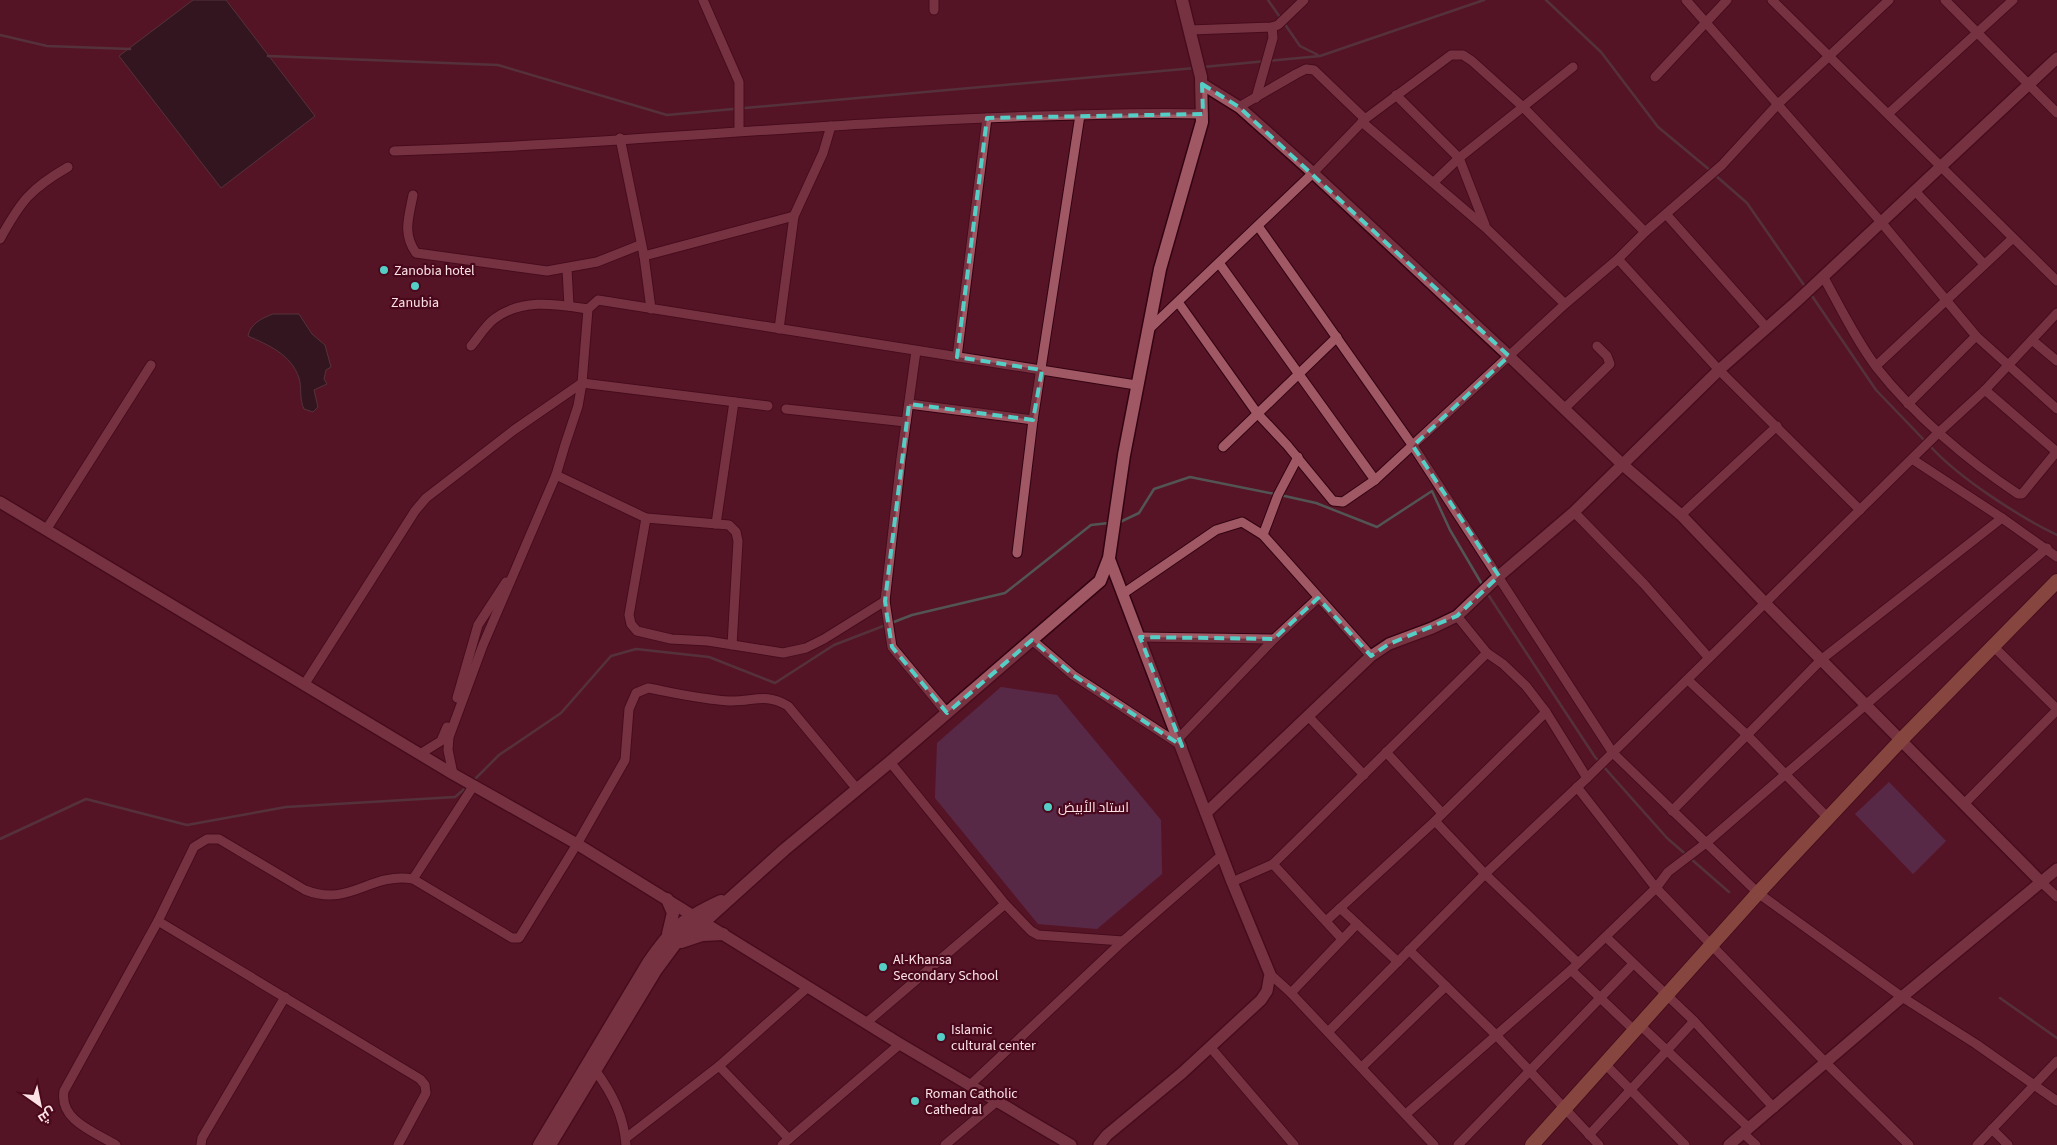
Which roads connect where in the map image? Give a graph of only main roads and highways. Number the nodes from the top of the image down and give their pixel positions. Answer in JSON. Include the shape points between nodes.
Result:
{"nodes":[{"id":1,"x":1182,"y":0,"type":"edge"},
{"id":2,"x":2057,"y":581,"type":"edge"},
{"id":3,"x":730,"y":897,"type":"junction"},
{"id":4,"x":667,"y":899,"type":"road end"},
{"id":5,"x":724,"y":934,"type":"road end"},
{"id":6,"x":672,"y":939,"type":"junction"},
{"id":7,"x":539,"y":1145,"type":"edge"},
{"id":8,"x":550,"y":1145,"type":"edge"},
{"id":9,"x":1532,"y":1145,"type":"edge"}],
"edges":[{"from":1,"to":3,"type":"main road","via":[[1202,80],[1203,114],[1160,269],[1136,385],[1109,558],[1100,580]]},
{"from":2,"to":9,"type":"main road","via":[[1902,739],[1758,893]]},
{"from":3,"to":6,"type":"main road","via":[[704,922]]},
{"from":3,"to":6,"type":"main road","via":[[692,914]]},
{"from":4,"to":6,"type":"main road","via":[[672,913]]},
{"from":5,"to":6,"type":"main road"},
{"from":6,"to":7,"type":"main road","via":[[648,964]]},
{"from":6,"to":8,"type":"main road"}]}
